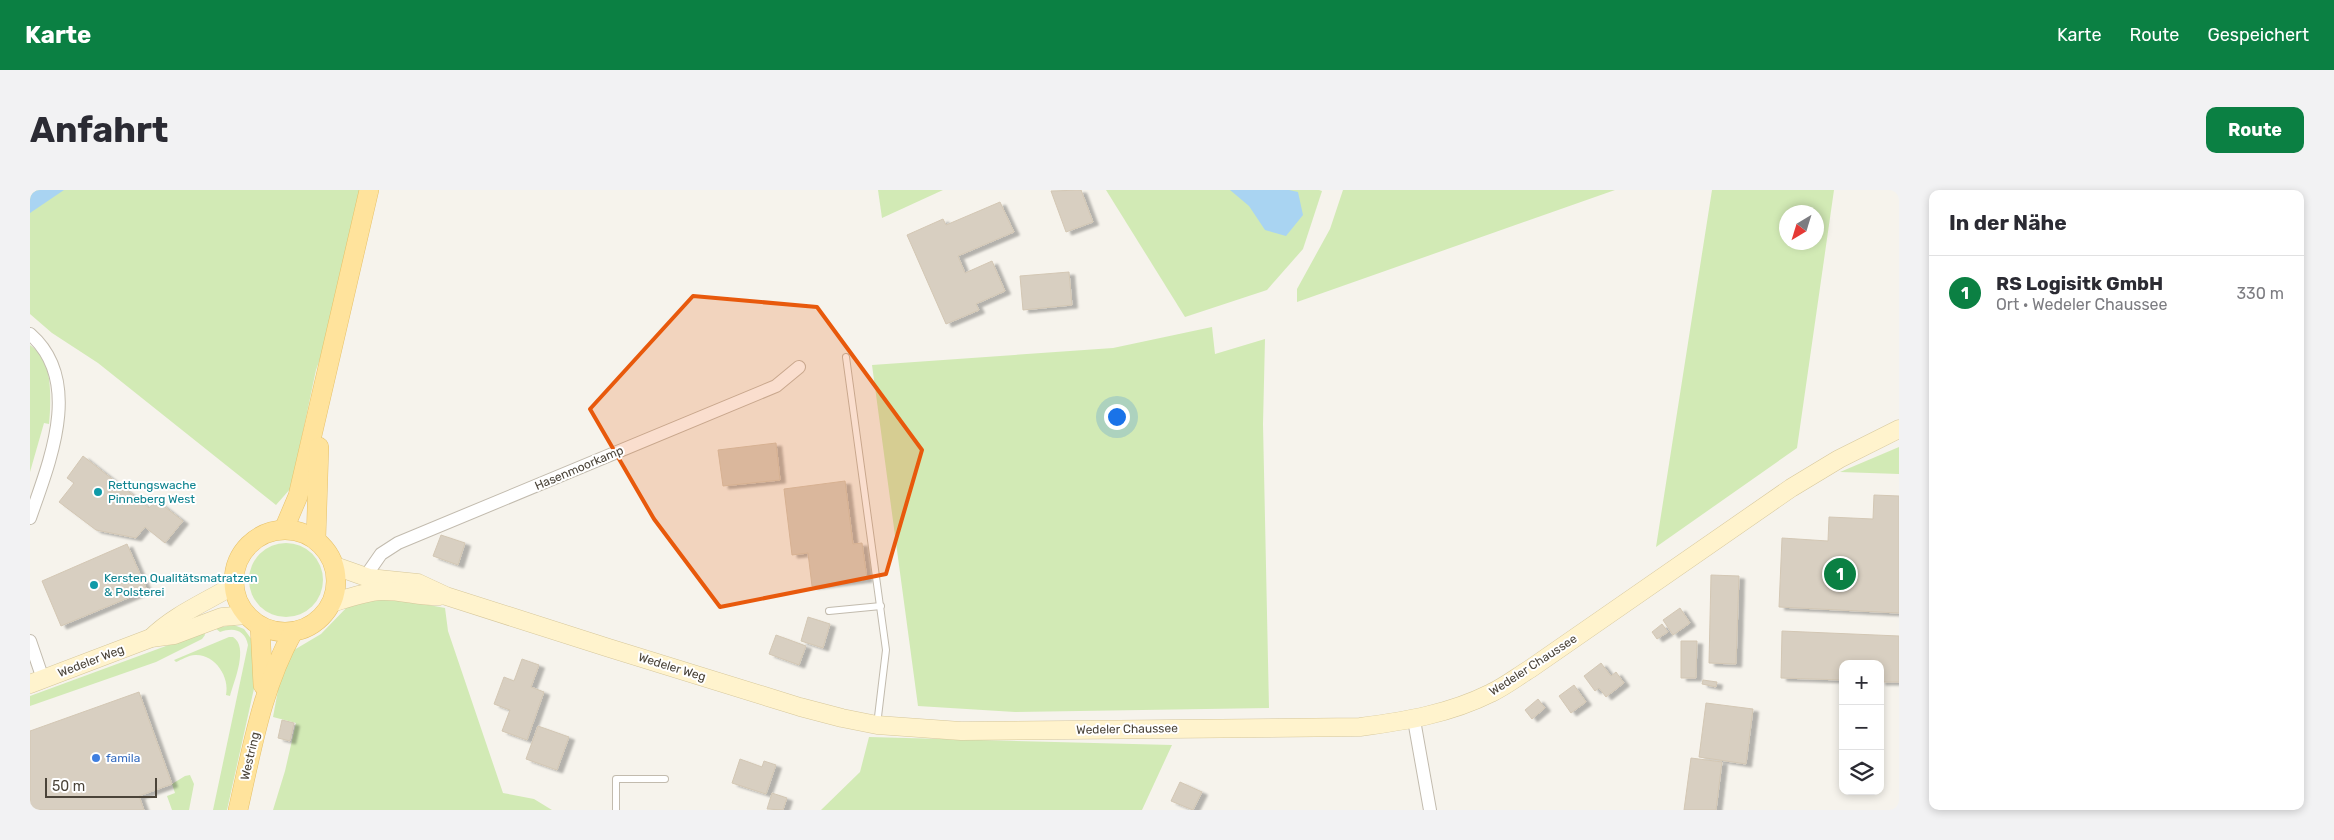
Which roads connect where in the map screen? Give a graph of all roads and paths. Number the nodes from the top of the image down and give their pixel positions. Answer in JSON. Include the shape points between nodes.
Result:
{"nodes":[{"id":1,"x":369,"y":190,"type":"edge"},
{"id":2,"x":30,"y":334,"type":"edge"},
{"id":3,"x":846,"y":356,"type":"dead end"},
{"id":4,"x":799,"y":367,"type":"dead end"},
{"id":5,"x":321,"y":401,"type":"junction"},
{"id":6,"x":1899,"y":429,"type":"edge"},
{"id":7,"x":30,"y":518,"type":"edge"},
{"id":8,"x":284,"y":529,"type":"junction"},
{"id":9,"x":316,"y":539,"type":"junction"},
{"id":10,"x":335,"y":566,"type":"junction"},
{"id":11,"x":365,"y":577,"type":"junction"},
{"id":12,"x":234,"y":585,"type":"junction"},
{"id":13,"x":446,"y":596,"type":"junction"},
{"id":14,"x":332,"y":603,"type":"junction"},
{"id":15,"x":881,"y":606,"type":"junction"},
{"id":16,"x":829,"y":612,"type":"dead end"},
{"id":17,"x":254,"y":620,"type":"junction"},
{"id":18,"x":293,"y":632,"type":"junction"},
{"id":19,"x":151,"y":638,"type":"junction"},
{"id":20,"x":30,"y":641,"type":"edge"},
{"id":21,"x":37,"y":681,"type":"edge"},
{"id":22,"x":263,"y":701,"type":"junction"},
{"id":23,"x":1414,"y":720,"type":"junction"},
{"id":24,"x":877,"y":725,"type":"junction"},
{"id":25,"x":900,"y":728,"type":"joint"},
{"id":26,"x":664,"y":780,"type":"dead end"},
{"id":27,"x":238,"y":810,"type":"edge"},
{"id":28,"x":616,"y":810,"type":"edge"},
{"id":29,"x":1430,"y":810,"type":"edge"}],
"edges":[{"from":1,"to":5,"type":"main road"},
{"from":2,"to":7,"type":"street","via":[[50,358],[56,378],[58,408],[56,433]]},
{"from":3,"to":15,"type":"lane"},
{"from":4,"to":11,"type":"street","name":"Hasenmoorkamp","via":[[776,386],[398,543],[381,554]]},
{"from":5,"to":8,"type":"main road","via":[[298,496]]},
{"from":5,"to":9,"type":"main road"},
{"from":6,"to":23,"type":"main road","name":"Wedeler Chaussee","via":[[1791,488],[1491,693]]},
{"from":8,"to":9,"type":"main road","via":[[301,531]]},
{"from":8,"to":12,"type":"main road","via":[[268,532],[253,540],[235,568]]},
{"from":9,"to":10,"type":"main road","via":[[328,551]]},
{"from":10,"to":11,"type":"main road","name":"Wedeler Weg"},
{"from":10,"to":14,"type":"main road","via":[[336,588]]},
{"from":11,"to":13,"type":"main road","name":"Wedeler Weg","via":[[418,583]]},
{"from":12,"to":17,"type":"main road","via":[[238,601]]},
{"from":12,"to":19,"type":"main road","name":"Wedeler Weg","via":[[167,622]]},
{"from":13,"to":14,"type":"main road","name":"Wedeler Weg","via":[[422,597],[383,591]]},
{"from":13,"to":24,"type":"main road","name":"Wedeler Weg","via":[[800,707]]},
{"from":14,"to":18,"type":"main road","via":[[309,627]]},
{"from":15,"to":16,"type":"lane"},
{"from":15,"to":24,"type":"lane","via":[[886,650]]},
{"from":17,"to":18,"type":"main road","via":[[276,632]]},
{"from":17,"to":19,"type":"main road","name":"Wedeler Weg","via":[[222,617],[174,635]]},
{"from":17,"to":22,"type":"main road","name":"Westring","via":[[263,652]]},
{"from":18,"to":22,"type":"main road","name":"Westring","via":[[277,660]]},
{"from":19,"to":21,"type":"main road","name":"Wedeler Weg"},
{"from":20,"to":21,"type":"street"},
{"from":22,"to":27,"type":"main road","name":"Westring"},
{"from":23,"to":25,"type":"main road","name":"Wedeler Chaussee","via":[[1306,729],[961,731]]},
{"from":23,"to":29,"type":"street"},
{"from":24,"to":25,"type":"main road","name":"Wedeler Weg"},
{"from":26,"to":28,"type":"lane","via":[[616,779]]}]}
